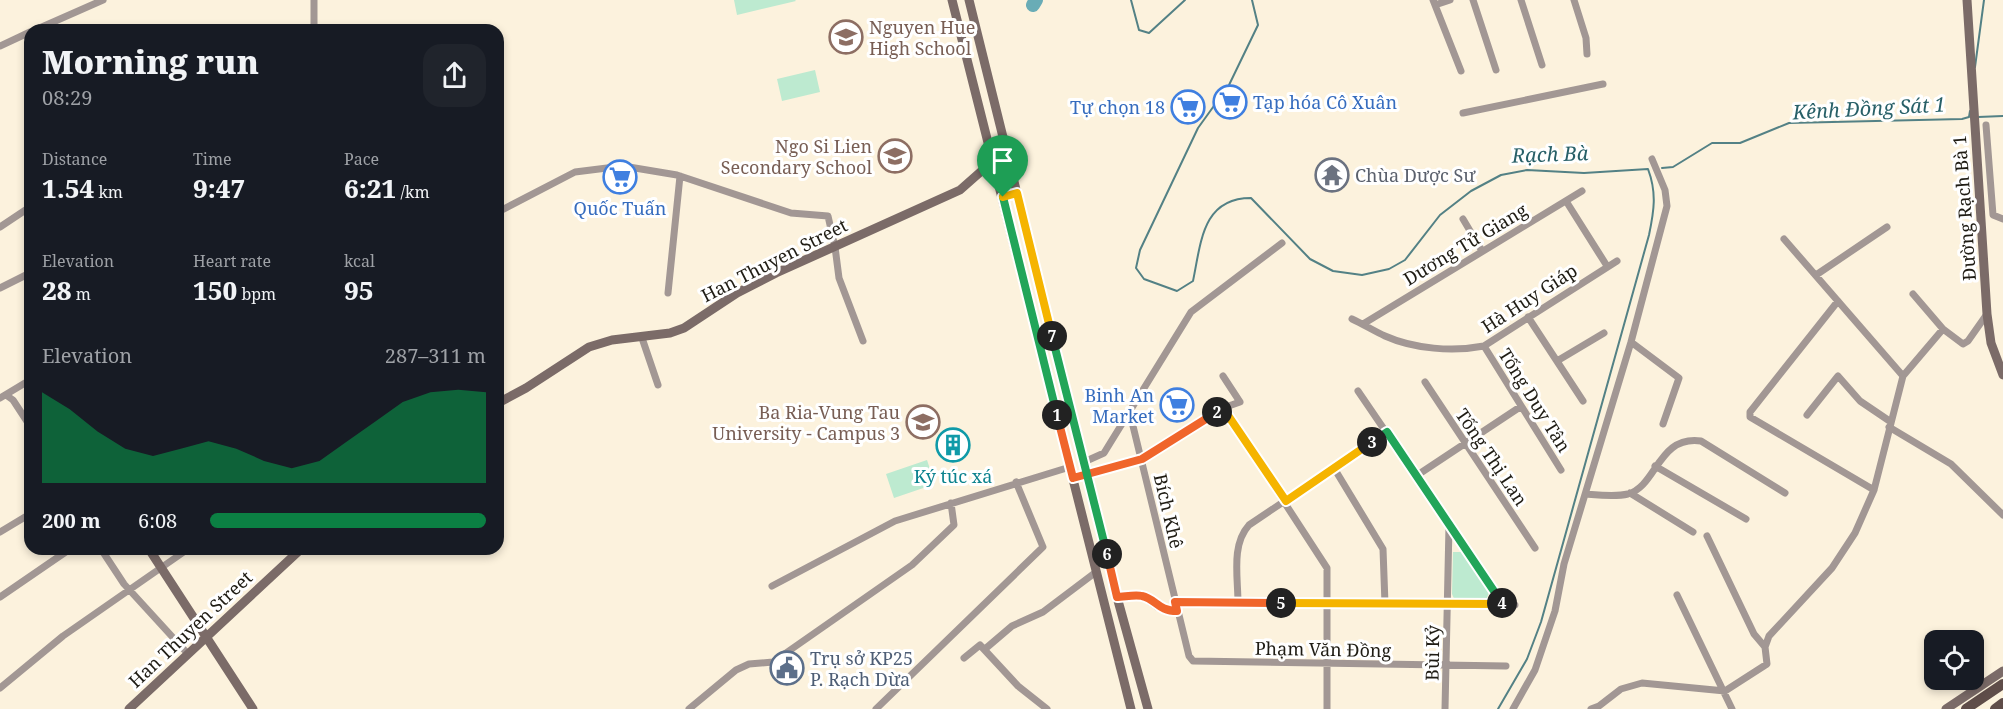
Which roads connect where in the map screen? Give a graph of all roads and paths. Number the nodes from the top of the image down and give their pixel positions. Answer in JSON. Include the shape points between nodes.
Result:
{"nodes":[{"id":1,"x":103,"y":0,"type":"edge"},
{"id":2,"x":314,"y":0,"type":"edge"},
{"id":3,"x":952,"y":0,"type":"edge"},
{"id":4,"x":969,"y":0,"type":"edge"},
{"id":5,"x":1450,"y":0,"type":"edge"},
{"id":6,"x":1473,"y":0,"type":"edge"},
{"id":7,"x":1521,"y":0,"type":"edge"},
{"id":8,"x":1574,"y":0,"type":"edge"},
{"id":9,"x":1967,"y":0,"type":"edge"},
{"id":10,"x":1434,"y":3,"type":"edge"},
{"id":11,"x":49,"y":24,"type":"edge"},
{"id":12,"x":314,"y":24,"type":"edge"},
{"id":13,"x":24,"y":35,"type":"edge"},
{"id":14,"x":0,"y":46,"type":"edge"},
{"id":15,"x":1587,"y":54,"type":"dead end"},
{"id":16,"x":1542,"y":65,"type":"dead end"},
{"id":17,"x":1496,"y":70,"type":"dead end"},
{"id":18,"x":1461,"y":71,"type":"dead end"},
{"id":19,"x":1603,"y":84,"type":"dead end"},
{"id":20,"x":1463,"y":113,"type":"dead end"},
{"id":21,"x":1986,"y":125,"type":"dead end"},
{"id":22,"x":1652,"y":159,"type":"dead end"},
{"id":23,"x":994,"y":160,"type":"junction"},
{"id":24,"x":680,"y":176,"type":"junction"},
{"id":25,"x":1582,"y":191,"type":"dead end"},
{"id":26,"x":1017,"y":193,"type":"junction"},
{"id":27,"x":1003,"y":197,"type":"junction"},
{"id":28,"x":1566,"y":201,"type":"junction"},
{"id":29,"x":504,"y":209,"type":"edge"},
{"id":30,"x":24,"y":211,"type":"edge"},
{"id":31,"x":1463,"y":219,"type":"dead end"},
{"id":32,"x":2003,"y":219,"type":"edge"},
{"id":33,"x":0,"y":226,"type":"edge"},
{"id":34,"x":1887,"y":227,"type":"dead end"},
{"id":35,"x":1784,"y":239,"type":"dead end"},
{"id":36,"x":1282,"y":243,"type":"dead end"},
{"id":37,"x":835,"y":247,"type":"junction"},
{"id":38,"x":1482,"y":250,"type":"junction"},
{"id":39,"x":1617,"y":261,"type":"dead end"},
{"id":40,"x":1607,"y":266,"type":"junction"},
{"id":41,"x":1816,"y":275,"type":"junction"},
{"id":42,"x":24,"y":276,"type":"edge"},
{"id":43,"x":0,"y":288,"type":"edge"},
{"id":44,"x":668,"y":293,"type":"dead end"},
{"id":45,"x":1913,"y":294,"type":"dead end"},
{"id":46,"x":1838,"y":301,"type":"junction"},
{"id":47,"x":1987,"y":314,"type":"junction"},
{"id":48,"x":1528,"y":317,"type":"junction"},
{"id":49,"x":1352,"y":319,"type":"dead end"},
{"id":50,"x":1363,"y":324,"type":"junction"},
{"id":51,"x":1943,"y":329,"type":"junction"},
{"id":52,"x":1604,"y":333,"type":"dead end"},
{"id":53,"x":642,"y":338,"type":"junction"},
{"id":54,"x":863,"y":341,"type":"dead end"},
{"id":55,"x":1631,"y":342,"type":"junction"},
{"id":56,"x":1484,"y":346,"type":"junction"},
{"id":57,"x":1557,"y":361,"type":"junction"},
{"id":58,"x":1223,"y":375,"type":"dead end"},
{"id":59,"x":2003,"y":375,"type":"edge"},
{"id":60,"x":1903,"y":376,"type":"junction"},
{"id":61,"x":1425,"y":382,"type":"dead end"},
{"id":62,"x":24,"y":384,"type":"edge"},
{"id":63,"x":658,"y":386,"type":"dead end"},
{"id":64,"x":1358,"y":391,"type":"dead end"},
{"id":65,"x":3,"y":397,"type":"edge"},
{"id":66,"x":504,"y":400,"type":"edge"},
{"id":67,"x":1583,"y":401,"type":"dead end"},
{"id":68,"x":1520,"y":407,"type":"junction"},
{"id":69,"x":1223,"y":408,"type":"junction"},
{"id":70,"x":1807,"y":415,"type":"dead end"},
{"id":71,"x":24,"y":417,"type":"edge"},
{"id":72,"x":1664,"y":424,"type":"dead end"},
{"id":73,"x":1890,"y":425,"type":"junction"},
{"id":74,"x":1133,"y":426,"type":"dead end"},
{"id":75,"x":1387,"y":432,"type":"junction"},
{"id":76,"x":1465,"y":443,"type":"junction"},
{"id":77,"x":1142,"y":459,"type":"junction"},
{"id":78,"x":1084,"y":462,"type":"junction"},
{"id":79,"x":1655,"y":466,"type":"junction"},
{"id":80,"x":1070,"y":467,"type":"junction"},
{"id":81,"x":1334,"y":468,"type":"junction"},
{"id":82,"x":1561,"y":470,"type":"dead end"},
{"id":83,"x":1087,"y":474,"type":"junction"},
{"id":84,"x":1416,"y":476,"type":"junction"},
{"id":85,"x":1073,"y":478,"type":"junction"},
{"id":86,"x":1016,"y":482,"type":"junction"},
{"id":87,"x":1874,"y":490,"type":"junction"},
{"id":88,"x":1630,"y":493,"type":"junction"},
{"id":89,"x":1785,"y":493,"type":"dead end"},
{"id":90,"x":1586,"y":494,"type":"junction"},
{"id":91,"x":1286,"y":501,"type":"junction"},
{"id":92,"x":951,"y":503,"type":"junction"},
{"id":93,"x":2003,"y":514,"type":"edge"},
{"id":94,"x":24,"y":518,"type":"edge"},
{"id":95,"x":1746,"y":519,"type":"dead end"},
{"id":96,"x":1449,"y":526,"type":"junction"},
{"id":97,"x":0,"y":532,"type":"edge"},
{"id":98,"x":1692,"y":532,"type":"dead end"},
{"id":99,"x":1707,"y":536,"type":"dead end"},
{"id":100,"x":1535,"y":548,"type":"dead end"},
{"id":101,"x":61,"y":555,"type":"edge"},
{"id":102,"x":105,"y":555,"type":"edge"},
{"id":103,"x":153,"y":555,"type":"edge"},
{"id":104,"x":178,"y":555,"type":"edge"},
{"id":105,"x":295,"y":555,"type":"edge"},
{"id":106,"x":161,"y":566,"type":"junction"},
{"id":107,"x":1096,"y":572,"type":"junction"},
{"id":108,"x":771,"y":586,"type":"dead end"},
{"id":109,"x":129,"y":590,"type":"junction"},
{"id":110,"x":1677,"y":595,"type":"dead end"},
{"id":111,"x":0,"y":597,"type":"edge"},
{"id":112,"x":1117,"y":597,"type":"junction"},
{"id":113,"x":1175,"y":602,"type":"junction"},
{"id":114,"x":1238,"y":603,"type":"junction"},
{"id":115,"x":1328,"y":603,"type":"junction"},
{"id":116,"x":1385,"y":604,"type":"junction"},
{"id":117,"x":1448,"y":604,"type":"junction"},
{"id":118,"x":1504,"y":604,"type":"junction"},
{"id":119,"x":1515,"y":604,"type":"dead end"},
{"id":120,"x":1177,"y":611,"type":"junction"},
{"id":121,"x":205,"y":638,"type":"junction"},
{"id":122,"x":1765,"y":647,"type":"junction"},
{"id":123,"x":985,"y":649,"type":"junction"},
{"id":124,"x":188,"y":654,"type":"junction"},
{"id":125,"x":964,"y":658,"type":"dead end"},
{"id":126,"x":1328,"y":665,"type":"junction"},
{"id":127,"x":1448,"y":666,"type":"junction"},
{"id":128,"x":1506,"y":666,"type":"dead end"},
{"id":129,"x":2003,"y":670,"type":"edge"},
{"id":130,"x":2003,"y":684,"type":"edge"},
{"id":131,"x":0,"y":688,"type":"edge"},
{"id":132,"x":1725,"y":692,"type":"junction"},
{"id":133,"x":2003,"y":703,"type":"edge"},
{"id":134,"x":129,"y":709,"type":"edge"},
{"id":135,"x":253,"y":709,"type":"edge"},
{"id":136,"x":689,"y":709,"type":"edge"},
{"id":137,"x":876,"y":709,"type":"edge"},
{"id":138,"x":1047,"y":709,"type":"edge"},
{"id":139,"x":1131,"y":709,"type":"edge"},
{"id":140,"x":1148,"y":709,"type":"edge"},
{"id":141,"x":1327,"y":709,"type":"edge"},
{"id":142,"x":1445,"y":709,"type":"edge"},
{"id":143,"x":1513,"y":709,"type":"edge"},
{"id":144,"x":1590,"y":709,"type":"edge"},
{"id":145,"x":1732,"y":709,"type":"edge"},
{"id":146,"x":1946,"y":709,"type":"edge"},
{"id":147,"x":1966,"y":709,"type":"edge"},
{"id":148,"x":1995,"y":709,"type":"edge"}],
"edges":[{"from":1,"to":11,"type":"street"},
{"from":2,"to":12,"type":"street"},
{"from":3,"to":23,"type":"main road"},
{"from":4,"to":26,"type":"main road"},
{"from":5,"to":10,"type":"street"},
{"from":6,"to":17,"type":"street"},
{"from":7,"to":16,"type":"street"},
{"from":8,"to":15,"type":"street"},
{"from":9,"to":47,"type":"main road","name":"Đường Rạch Bà 1"},
{"from":10,"to":18,"type":"street"},
{"from":13,"to":14,"type":"street"},
{"from":19,"to":20,"type":"street"},
{"from":21,"to":32,"type":"street","via":[[1993,215]]},
{"from":22,"to":55,"type":"street","via":[[1667,206]]},
{"from":23,"to":27,"type":"main road"},
{"from":23,"to":37,"type":"main road","name":"Han Thuyen Street","via":[[960,190]]},
{"from":24,"to":29,"type":"street","via":[[623,166],[594,168],[557,179]]},
{"from":24,"to":37,"type":"street","via":[[791,213],[828,216]]},
{"from":24,"to":44,"type":"street"},
{"from":25,"to":28,"type":"street","name":"Dương Tử Giang"},
{"from":26,"to":27,"type":"main road"},
{"from":26,"to":78,"type":"main road"},
{"from":27,"to":80,"type":"main road"},
{"from":28,"to":38,"type":"street","name":"Dương Tử Giang"},
{"from":28,"to":40,"type":"street"},
{"from":30,"to":33,"type":"street"},
{"from":31,"to":38,"type":"street"},
{"from":34,"to":41,"type":"street"},
{"from":35,"to":41,"type":"street"},
{"from":36,"to":78,"type":"street","via":[[1191,312],[1104,453]]},
{"from":37,"to":53,"type":"main road","name":"Han Thuyen Street","via":[[737,293],[684,328]]},
{"from":37,"to":54,"type":"street","via":[[839,278]]},
{"from":38,"to":50,"type":"street","name":"Dương Tử Giang"},
{"from":39,"to":40,"type":"street","name":"Hà Huy Giáp"},
{"from":40,"to":48,"type":"street","name":"Hà Huy Giáp"},
{"from":41,"to":46,"type":"street"},
{"from":42,"to":43,"type":"street"},
{"from":45,"to":51,"type":"street"},
{"from":46,"to":60,"type":"street"},
{"from":46,"to":87,"type":"street","via":[[1780,371],[1750,417]]},
{"from":47,"to":51,"type":"street","via":[[1963,344]]},
{"from":47,"to":59,"type":"main road","name":"Đường Rạch Bà 1","via":[[1991,343]]},
{"from":48,"to":56,"type":"street","name":"Hà Huy Giáp"},
{"from":48,"to":57,"type":"street"},
{"from":49,"to":50,"type":"street","name":"Hà Huy Giáp"},
{"from":50,"to":56,"type":"street","name":"Hà Huy Giáp","via":[[1388,338],[1421,346]]},
{"from":51,"to":60,"type":"street"},
{"from":52,"to":57,"type":"street"},
{"from":53,"to":63,"type":"street"},
{"from":53,"to":66,"type":"main road","name":"Han Thuyen Street","via":[[612,340],[589,347]]},
{"from":55,"to":72,"type":"street","via":[[1679,378]]},
{"from":55,"to":90,"type":"street"},
{"from":56,"to":68,"type":"street","name":"Tống Duy Tân"},
{"from":57,"to":67,"type":"street"},
{"from":58,"to":69,"type":"street","via":[[1240,402]]},
{"from":60,"to":73,"type":"street"},
{"from":61,"to":76,"type":"street","name":"Tống Thị Lan"},
{"from":62,"to":65,"type":"street"},
{"from":64,"to":75,"type":"street"},
{"from":65,"to":71,"type":"street","via":[[13,400]]},
{"from":68,"to":76,"type":"street"},
{"from":68,"to":82,"type":"street","name":"Tống Duy Tân"},
{"from":69,"to":77,"type":"street"},
{"from":69,"to":91,"type":"street"},
{"from":70,"to":73,"type":"street","via":[[1838,376],[1860,401]]},
{"from":73,"to":87,"type":"street"},
{"from":73,"to":93,"type":"street","via":[[1951,464]]},
{"from":74,"to":77,"type":"street","name":"Bích Khê"},
{"from":75,"to":81,"type":"street"},
{"from":75,"to":84,"type":"street"},
{"from":76,"to":84,"type":"street"},
{"from":76,"to":100,"type":"street","name":"Tống Thị Lan"},
{"from":77,"to":83,"type":"street"},
{"from":77,"to":113,"type":"street","name":"Bích Khê"},
{"from":78,"to":83,"type":"main road"},
{"from":79,"to":88,"type":"street"},
{"from":79,"to":89,"type":"street","via":[[1676,446],[1701,441]]},
{"from":79,"to":95,"type":"street"},
{"from":80,"to":85,"type":"main road"},
{"from":80,"to":86,"type":"street"},
{"from":81,"to":91,"type":"street"},
{"from":81,"to":116,"type":"street","via":[[1383,549]]},
{"from":83,"to":85,"type":"main road"},
{"from":83,"to":112,"type":"main road"},
{"from":84,"to":96,"type":"street"},
{"from":85,"to":107,"type":"main road"},
{"from":86,"to":92,"type":"street"},
{"from":86,"to":137,"type":"street","via":[[1043,547]]},
{"from":87,"to":122,"type":"street","via":[[1866,513],[1840,557],[1769,636]]},
{"from":88,"to":90,"type":"street"},
{"from":88,"to":98,"type":"street"},
{"from":90,"to":143,"type":"street","via":[[1564,564],[1552,621],[1535,670]]},
{"from":91,"to":114,"type":"street","via":[[1241,534]]},
{"from":91,"to":115,"type":"street","via":[[1327,568]]},
{"from":92,"to":108,"type":"street","via":[[884,525]]},
{"from":92,"to":136,"type":"street","via":[[954,525],[920,559],[774,662],[749,664],[736,670]]},
{"from":94,"to":97,"type":"street"},
{"from":96,"to":117,"type":"street","name":"Bùi Kỷ"},
{"from":96,"to":118,"type":"street"},
{"from":99,"to":122,"type":"street","via":[[1754,634]]},
{"from":101,"to":111,"type":"street"},
{"from":102,"to":109,"type":"street"},
{"from":103,"to":106,"type":"main road"},
{"from":104,"to":106,"type":"street"},
{"from":105,"to":121,"type":"main road","name":"Han Thuyen Street"},
{"from":106,"to":109,"type":"street"},
{"from":106,"to":121,"type":"main road"},
{"from":107,"to":123,"type":"street","via":[[1044,612],[1012,626]]},
{"from":107,"to":139,"type":"main road"},
{"from":109,"to":124,"type":"street"},
{"from":109,"to":131,"type":"street","via":[[40,653]]},
{"from":110,"to":132,"type":"street"},
{"from":112,"to":120,"type":"street","via":[[1142,596],[1157,607]]},
{"from":112,"to":140,"type":"main road"},
{"from":113,"to":114,"type":"street"},
{"from":113,"to":120,"type":"street","name":"Phạm Văn Đồng"},
{"from":114,"to":115,"type":"street"},
{"from":115,"to":116,"type":"street"},
{"from":115,"to":126,"type":"street"},
{"from":116,"to":117,"type":"street"},
{"from":117,"to":118,"type":"street"},
{"from":117,"to":127,"type":"street","name":"Bùi Kỷ"},
{"from":118,"to":119,"type":"street"},
{"from":120,"to":126,"type":"street","name":"Phạm Văn Đồng","via":[[1193,661]]},
{"from":121,"to":124,"type":"main road","name":"Han Thuyen Street"},
{"from":121,"to":135,"type":"main road"},
{"from":122,"to":132,"type":"street","via":[[1767,664]]},
{"from":123,"to":125,"type":"street","via":[[980,645]]},
{"from":123,"to":138,"type":"street","via":[[1018,686]]},
{"from":124,"to":134,"type":"main road","name":"Han Thuyen Street"},
{"from":126,"to":127,"type":"street","name":"Phạm Văn Đồng"},
{"from":126,"to":141,"type":"street"},
{"from":127,"to":128,"type":"street","name":"Phạm Văn Đồng"},
{"from":127,"to":142,"type":"street","name":"Bùi Kỷ"},
{"from":129,"to":146,"type":"main road"},
{"from":130,"to":147,"type":"main road"},
{"from":132,"to":144,"type":"street","via":[[1642,683],[1621,689]]},
{"from":132,"to":145,"type":"street"},
{"from":133,"to":148,"type":"main road"}]}
